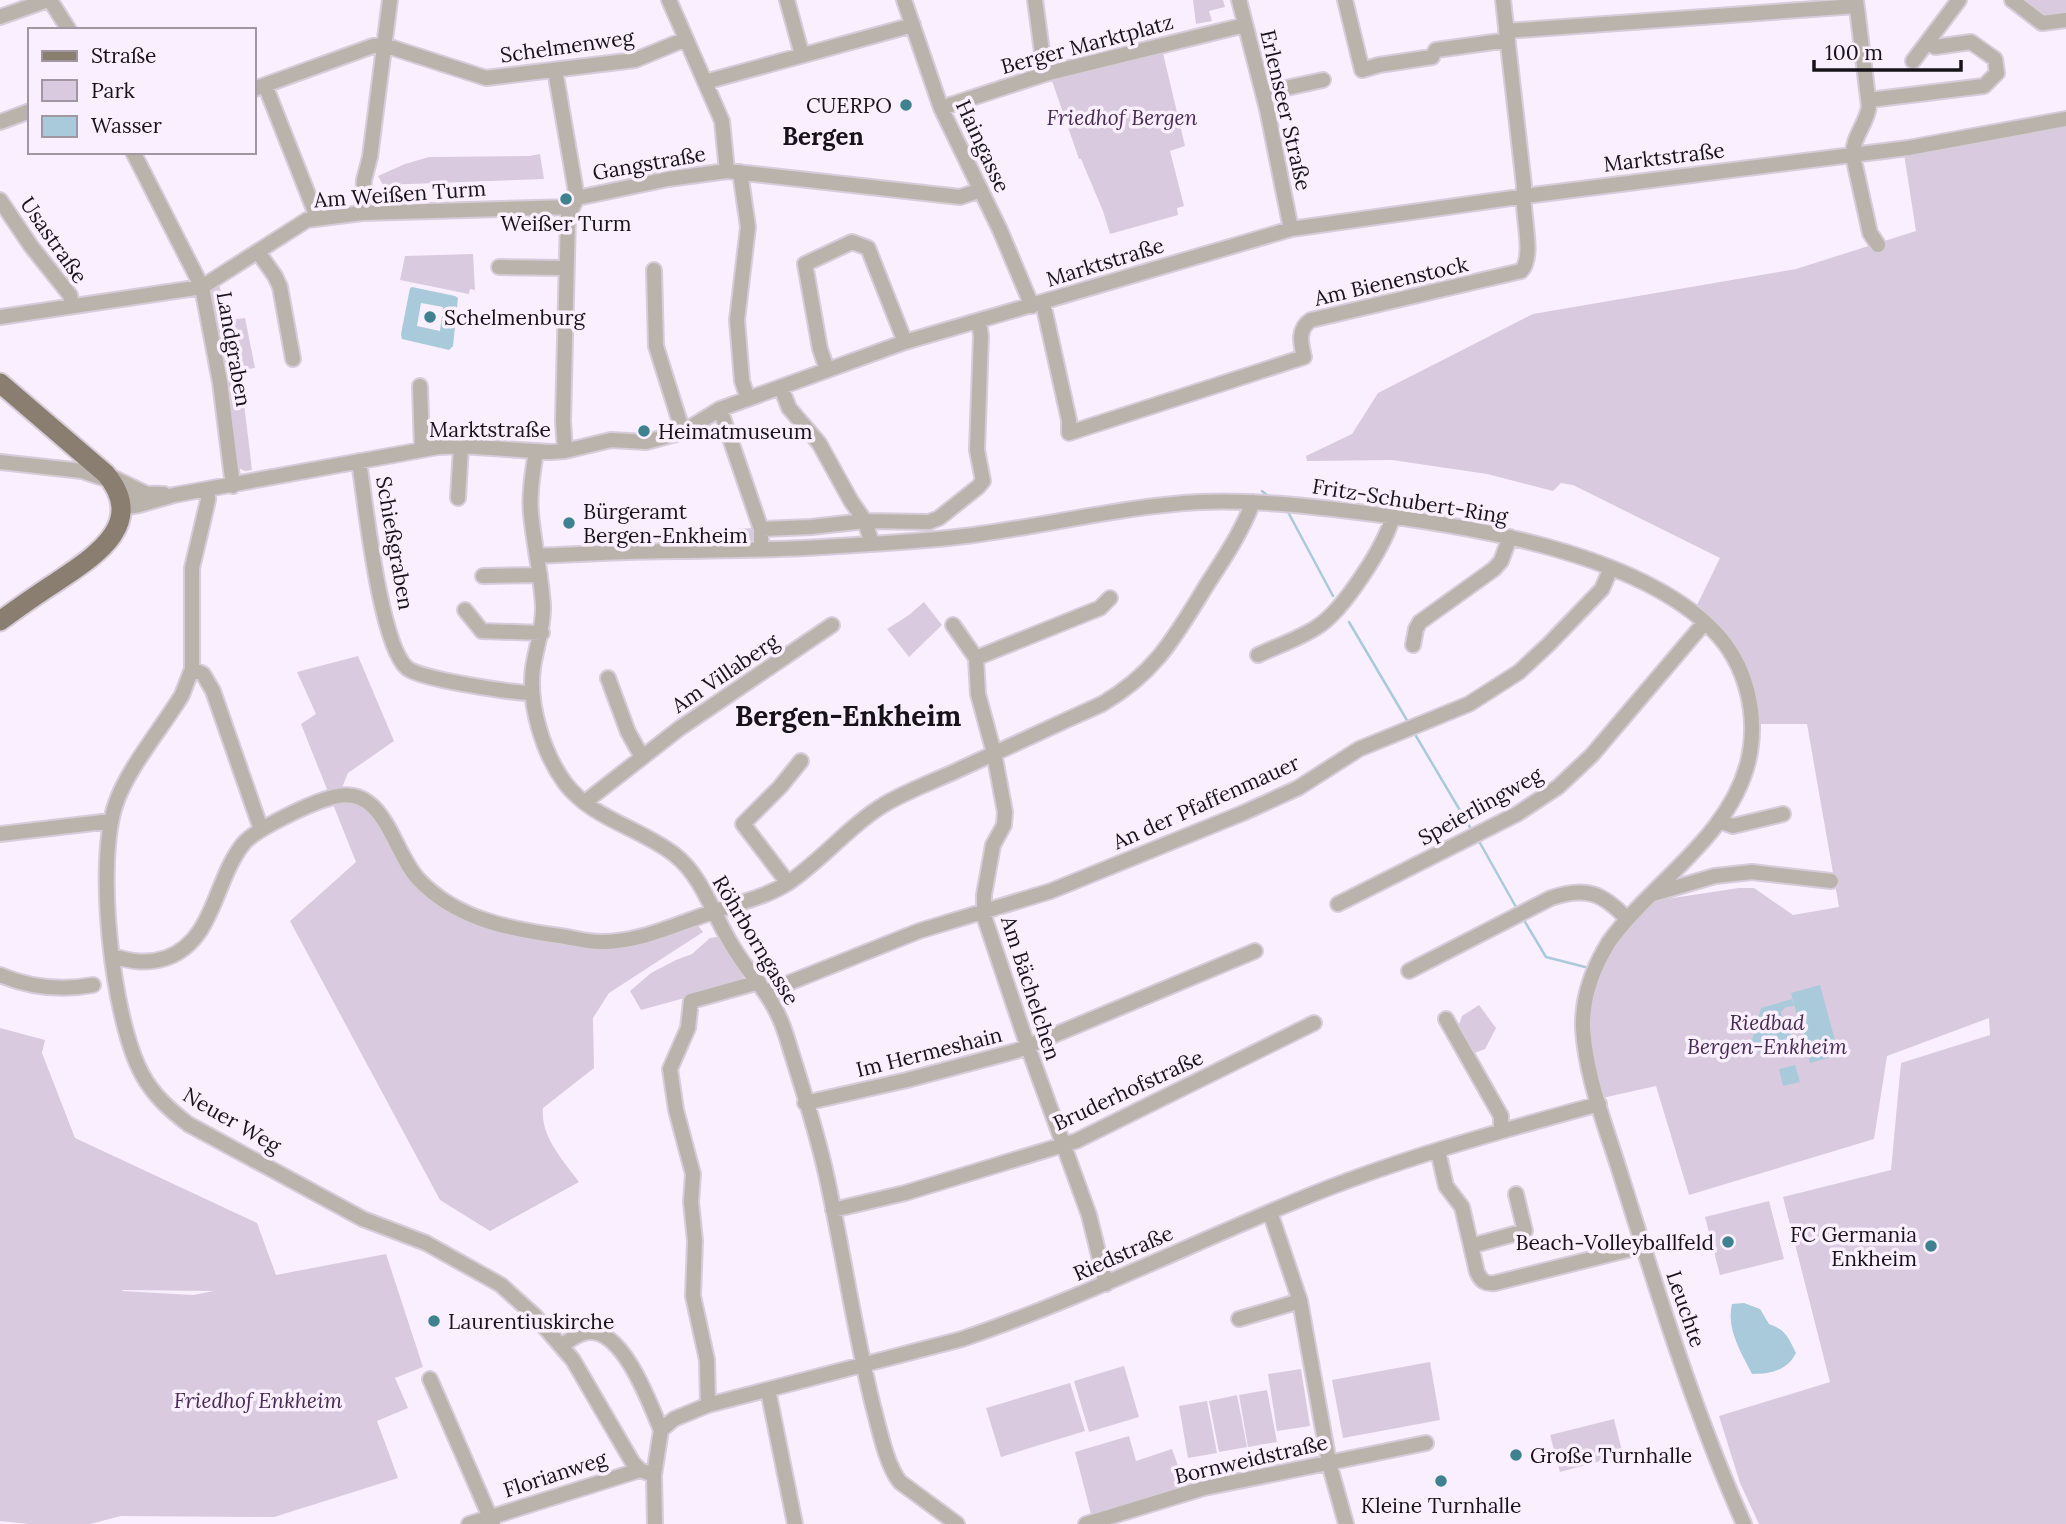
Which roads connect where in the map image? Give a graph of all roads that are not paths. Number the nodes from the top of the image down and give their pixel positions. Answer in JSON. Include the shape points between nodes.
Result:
{"nodes":[{"id":1,"x":49,"y":0,"type":"edge"},
{"id":2,"x":390,"y":0,"type":"edge"},
{"id":3,"x":669,"y":0,"type":"edge"},
{"id":4,"x":787,"y":0,"type":"edge"},
{"id":5,"x":904,"y":0,"type":"edge"},
{"id":6,"x":1035,"y":0,"type":"edge"},
{"id":7,"x":1239,"y":0,"type":"edge"},
{"id":8,"x":1345,"y":0,"type":"edge"},
{"id":9,"x":1503,"y":0,"type":"edge"},
{"id":10,"x":1959,"y":0,"type":"edge"},
{"id":11,"x":2012,"y":0,"type":"edge"},
{"id":12,"x":1856,"y":3,"type":"edge"},
{"id":13,"x":0,"y":17,"type":"edge"},
{"id":14,"x":2066,"y":20,"type":"edge"},
{"id":15,"x":913,"y":25,"type":"junction"},
{"id":16,"x":1245,"y":25,"type":"junction"},
{"id":17,"x":68,"y":28,"type":"edge"},
{"id":18,"x":1507,"y":35,"type":"junction"},
{"id":19,"x":686,"y":39,"type":"junction"},
{"id":20,"x":1928,"y":42,"type":"junction"},
{"id":21,"x":384,"y":45,"type":"junction"},
{"id":22,"x":802,"y":55,"type":"junction"},
{"id":23,"x":1913,"y":61,"type":"dead end"},
{"id":24,"x":555,"y":70,"type":"junction"},
{"id":25,"x":1045,"y":74,"type":"junction"},
{"id":26,"x":1323,"y":80,"type":"dead end"},
{"id":27,"x":705,"y":82,"type":"junction"},
{"id":28,"x":259,"y":87,"type":"edge"},
{"id":29,"x":1264,"y":93,"type":"junction"},
{"id":30,"x":1869,"y":100,"type":"junction"},
{"id":31,"x":941,"y":108,"type":"junction"},
{"id":32,"x":28,"y":112,"type":"edge"},
{"id":33,"x":2066,"y":119,"type":"edge"},
{"id":34,"x":0,"y":122,"type":"edge"},
{"id":35,"x":134,"y":154,"type":"edge"},
{"id":36,"x":1853,"y":156,"type":"junction"},
{"id":37,"x":734,"y":172,"type":"junction"},
{"id":38,"x":981,"y":190,"type":"junction"},
{"id":39,"x":1522,"y":196,"type":"junction"},
{"id":40,"x":0,"y":200,"type":"edge"},
{"id":41,"x":574,"y":203,"type":"junction"},
{"id":42,"x":362,"y":214,"type":"junction"},
{"id":43,"x":317,"y":217,"type":"junction"},
{"id":44,"x":1291,"y":229,"type":"junction"},
{"id":45,"x":1878,"y":245,"type":"dead end"},
{"id":46,"x":258,"y":252,"type":"junction"},
{"id":47,"x":499,"y":267,"type":"dead end"},
{"id":48,"x":566,"y":268,"type":"junction"},
{"id":49,"x":654,"y":271,"type":"dead end"},
{"id":50,"x":202,"y":287,"type":"junction"},
{"id":51,"x":1038,"y":305,"type":"junction"},
{"id":52,"x":72,"y":306,"type":"junction"},
{"id":53,"x":0,"y":317,"type":"edge"},
{"id":54,"x":979,"y":322,"type":"junction"},
{"id":55,"x":905,"y":342,"type":"junction"},
{"id":56,"x":293,"y":359,"type":"dead end"},
{"id":57,"x":827,"y":369,"type":"junction"},
{"id":58,"x":0,"y":383,"type":"edge"},
{"id":59,"x":421,"y":386,"type":"dead end"},
{"id":60,"x":781,"y":387,"type":"junction"},
{"id":61,"x":748,"y":399,"type":"junction"},
{"id":62,"x":720,"y":409,"type":"junction"},
{"id":63,"x":683,"y":432,"type":"junction"},
{"id":64,"x":1069,"y":433,"type":"joint"},
{"id":65,"x":461,"y":446,"type":"junction"},
{"id":66,"x":76,"y":449,"type":"junction"},
{"id":67,"x":422,"y":449,"type":"junction"},
{"id":68,"x":536,"y":451,"type":"junction"},
{"id":69,"x":565,"y":451,"type":"junction"},
{"id":70,"x":359,"y":461,"type":"junction"},
{"id":71,"x":0,"y":462,"type":"edge"},
{"id":72,"x":50,"y":467,"type":"junction"},
{"id":73,"x":109,"y":477,"type":"junction"},
{"id":74,"x":233,"y":486,"type":"junction"},
{"id":75,"x":208,"y":490,"type":"junction"},
{"id":76,"x":145,"y":493,"type":"junction"},
{"id":77,"x":174,"y":495,"type":"junction"},
{"id":78,"x":458,"y":498,"type":"dead end"},
{"id":79,"x":1253,"y":502,"type":"junction"},
{"id":80,"x":121,"y":508,"type":"junction"},
{"id":81,"x":1394,"y":516,"type":"junction"},
{"id":82,"x":865,"y":521,"type":"junction"},
{"id":83,"x":761,"y":529,"type":"junction"},
{"id":84,"x":1510,"y":537,"type":"junction"},
{"id":85,"x":872,"y":544,"type":"junction"},
{"id":86,"x":761,"y":549,"type":"junction"},
{"id":87,"x":537,"y":556,"type":"junction"},
{"id":88,"x":1611,"y":568,"type":"junction"},
{"id":89,"x":540,"y":575,"type":"junction"},
{"id":90,"x":483,"y":576,"type":"dead end"},
{"id":91,"x":1110,"y":598,"type":"dead end"},
{"id":92,"x":465,"y":610,"type":"dead end"},
{"id":93,"x":0,"y":621,"type":"edge"},
{"id":94,"x":1705,"y":622,"type":"junction"},
{"id":95,"x":832,"y":625,"type":"dead end"},
{"id":96,"x":953,"y":625,"type":"dead end"},
{"id":97,"x":542,"y":633,"type":"junction"},
{"id":98,"x":1413,"y":645,"type":"dead end"},
{"id":99,"x":1258,"y":655,"type":"dead end"},
{"id":100,"x":976,"y":658,"type":"junction"},
{"id":101,"x":192,"y":669,"type":"junction"},
{"id":102,"x":608,"y":678,"type":"dead end"},
{"id":103,"x":533,"y":693,"type":"junction"},
{"id":104,"x":994,"y":753,"type":"junction"},
{"id":105,"x":642,"y":757,"type":"junction"},
{"id":106,"x":800,"y":761,"type":"dead end"},
{"id":107,"x":585,"y":802,"type":"junction"},
{"id":108,"x":1783,"y":814,"type":"dead end"},
{"id":109,"x":111,"y":821,"type":"junction"},
{"id":110,"x":1719,"y":821,"type":"junction"},
{"id":111,"x":261,"y":829,"type":"junction"},
{"id":112,"x":0,"y":834,"type":"edge"},
{"id":113,"x":1831,"y":881,"type":"dead end"},
{"id":114,"x":788,"y":883,"type":"junction"},
{"id":115,"x":1650,"y":894,"type":"junction"},
{"id":116,"x":1338,"y":904,"type":"dead end"},
{"id":117,"x":714,"y":911,"type":"junction"},
{"id":118,"x":984,"y":911,"type":"junction"},
{"id":119,"x":1627,"y":919,"type":"junction"},
{"id":120,"x":1255,"y":951,"type":"dead end"},
{"id":121,"x":113,"y":956,"type":"junction"},
{"id":122,"x":1409,"y":971,"type":"dead end"},
{"id":123,"x":0,"y":975,"type":"edge"},
{"id":124,"x":93,"y":985,"type":"dead end"},
{"id":125,"x":763,"y":987,"type":"junction"},
{"id":126,"x":1446,"y":1018,"type":"dead end"},
{"id":127,"x":1314,"y":1023,"type":"dead end"},
{"id":128,"x":1028,"y":1047,"type":"junction"},
{"id":129,"x":805,"y":1103,"type":"junction"},
{"id":130,"x":1599,"y":1104,"type":"junction"},
{"id":131,"x":1502,"y":1130,"type":"junction"},
{"id":132,"x":1062,"y":1146,"type":"junction"},
{"id":133,"x":1438,"y":1151,"type":"junction"},
{"id":134,"x":1516,"y":1195,"type":"dead end"},
{"id":135,"x":833,"y":1210,"type":"junction"},
{"id":136,"x":1270,"y":1212,"type":"junction"},
{"id":137,"x":1471,"y":1246,"type":"junction"},
{"id":138,"x":1643,"y":1246,"type":"junction"},
{"id":139,"x":1107,"y":1284,"type":"junction"},
{"id":140,"x":1300,"y":1301,"type":"junction"},
{"id":141,"x":1239,"y":1319,"type":"dead end"},
{"id":142,"x":561,"y":1346,"type":"junction"},
{"id":143,"x":863,"y":1364,"type":"junction"},
{"id":144,"x":429,"y":1379,"type":"dead end"},
{"id":145,"x":768,"y":1390,"type":"junction"},
{"id":146,"x":708,"y":1405,"type":"junction"},
{"id":147,"x":661,"y":1430,"type":"junction"},
{"id":148,"x":1426,"y":1443,"type":"dead end"},
{"id":149,"x":1329,"y":1463,"type":"junction"},
{"id":150,"x":647,"y":1472,"type":"junction"},
{"id":151,"x":491,"y":1521,"type":"edge"},
{"id":152,"x":469,"y":1524,"type":"edge"},
{"id":153,"x":655,"y":1524,"type":"edge"},
{"id":154,"x":796,"y":1524,"type":"edge"},
{"id":155,"x":957,"y":1524,"type":"edge"},
{"id":156,"x":1086,"y":1524,"type":"edge"},
{"id":157,"x":1346,"y":1524,"type":"edge"},
{"id":158,"x":1744,"y":1524,"type":"edge"}],
"edges":[{"from":1,"to":13,"type":"street"},
{"from":1,"to":17,"type":"street"},
{"from":2,"to":21,"type":"street"},
{"from":3,"to":19,"type":"street"},
{"from":4,"to":22,"type":"street"},
{"from":5,"to":15,"type":"street","name":"Haingasse"},
{"from":6,"to":25,"type":"street"},
{"from":7,"to":16,"type":"street","name":"Erlenseer Straße"},
{"from":8,"to":18,"type":"street","via":[[1362,70],[1432,57],[1436,50]]},
{"from":9,"to":18,"type":"street"},
{"from":10,"to":20,"type":"street"},
{"from":11,"to":14,"type":"street","via":[[2042,23]]},
{"from":12,"to":18,"type":"street"},
{"from":12,"to":30,"type":"street"},
{"from":15,"to":22,"type":"street"},
{"from":15,"to":31,"type":"street","name":"Haingasse"},
{"from":16,"to":25,"type":"street","name":"Berger Marktplatz"},
{"from":16,"to":29,"type":"street","name":"Erlenseer Straße"},
{"from":18,"to":39,"type":"street"},
{"from":19,"to":24,"type":"street","name":"Schelmenweg","via":[[635,60]]},
{"from":19,"to":27,"type":"street"},
{"from":20,"to":23,"type":"street"},
{"from":20,"to":30,"type":"street","via":[[1935,47],[1971,42],[1995,60],[1997,73],[1984,86]]},
{"from":21,"to":24,"type":"street","name":"Schelmenweg","via":[[486,78]]},
{"from":21,"to":28,"type":"street"},
{"from":21,"to":42,"type":"street"},
{"from":22,"to":27,"type":"street"},
{"from":24,"to":41,"type":"street"},
{"from":25,"to":31,"type":"street","name":"Berger Marktplatz"},
{"from":26,"to":29,"type":"street"},
{"from":27,"to":37,"type":"street","via":[[722,121]]},
{"from":28,"to":43,"type":"street"},
{"from":29,"to":44,"type":"street","name":"Erlenseer Straße"},
{"from":30,"to":36,"type":"street"},
{"from":31,"to":38,"type":"street","name":"Haingasse"},
{"from":32,"to":34,"type":"street"},
{"from":33,"to":36,"type":"street","name":"Marktstraße"},
{"from":35,"to":50,"type":"street","name":"Landgraben"},
{"from":36,"to":39,"type":"street","name":"Marktstraße"},
{"from":36,"to":45,"type":"street","via":[[1870,233]]},
{"from":37,"to":38,"type":"street","name":"Gangstraße","via":[[960,197]]},
{"from":37,"to":41,"type":"street","name":"Gangstraße","via":[[668,179]]},
{"from":37,"to":61,"type":"street","via":[[748,227],[737,320]]},
{"from":38,"to":51,"type":"street","name":"Haingasse"},
{"from":39,"to":44,"type":"street","name":"Marktstraße"},
{"from":39,"to":64,"type":"street","name":"Am Bienenstock","via":[[1528,261],[1516,274],[1311,320],[1302,331],[1304,357]]},
{"from":40,"to":52,"type":"street","name":"Usastraße","via":[[70,295]]},
{"from":41,"to":42,"type":"street","name":"Am Weißen Turm"},
{"from":41,"to":48,"type":"street","via":[[568,216]]},
{"from":42,"to":43,"type":"street","name":"Am Weißen Turm"},
{"from":43,"to":46,"type":"street","name":"Am Weißen Turm"},
{"from":44,"to":51,"type":"street","name":"Marktstraße"},
{"from":46,"to":50,"type":"street","name":"Am Weißen Turm"},
{"from":46,"to":56,"type":"street","via":[[279,288]]},
{"from":47,"to":48,"type":"street"},
{"from":48,"to":69,"type":"street"},
{"from":49,"to":63,"type":"street","via":[[656,345]]},
{"from":50,"to":52,"type":"street","name":"Am Weißen Turm"},
{"from":50,"to":74,"type":"street","name":"Landgraben"},
{"from":51,"to":54,"type":"street","name":"Marktstraße"},
{"from":51,"to":64,"type":"street","name":"Haingasse"},
{"from":52,"to":53,"type":"street","name":"Am Weißen Turm"},
{"from":54,"to":55,"type":"street","name":"Marktstraße"},
{"from":54,"to":82,"type":"street","via":[[977,450],[983,481],[929,522]]},
{"from":55,"to":57,"type":"street","name":"Marktstraße"},
{"from":55,"to":57,"type":"street","via":[[869,248],[845,244],[805,264]]},
{"from":57,"to":60,"type":"street","name":"Marktstraße"},
{"from":58,"to":66,"type":"main road"},
{"from":59,"to":67,"type":"street"},
{"from":60,"to":61,"type":"street","name":"Marktstraße"},
{"from":60,"to":82,"type":"street","via":[[789,408],[819,443]]},
{"from":61,"to":62,"type":"street","name":"Marktstraße"},
{"from":62,"to":63,"type":"street","name":"Marktstraße"},
{"from":62,"to":83,"type":"street"},
{"from":63,"to":69,"type":"street","name":"Marktstraße","via":[[646,442],[611,440]]},
{"from":65,"to":67,"type":"street","name":"Marktstraße"},
{"from":65,"to":68,"type":"street","name":"Marktstraße"},
{"from":65,"to":78,"type":"street"},
{"from":66,"to":72,"type":"street","via":[[69,463]]},
{"from":66,"to":73,"type":"main road"},
{"from":67,"to":70,"type":"street","name":"Marktstraße"},
{"from":68,"to":69,"type":"street","name":"Marktstraße"},
{"from":68,"to":87,"type":"street","name":"Röhrborngasse","via":[[530,492]]},
{"from":70,"to":74,"type":"street","name":"Marktstraße"},
{"from":70,"to":103,"type":"street","name":"Schießgraben","via":[[376,580],[404,666],[414,673]]},
{"from":71,"to":72,"type":"street"},
{"from":72,"to":73,"type":"street"},
{"from":73,"to":76,"type":"street"},
{"from":73,"to":80,"type":"main road"},
{"from":74,"to":75,"type":"street","name":"Marktstraße"},
{"from":75,"to":77,"type":"street","name":"Marktstraße"},
{"from":75,"to":101,"type":"street","name":"Neuer Weg","via":[[192,568]]},
{"from":76,"to":77,"type":"street","name":"Marktstraße"},
{"from":76,"to":80,"type":"street","via":[[133,496]]},
{"from":77,"to":80,"type":"street","name":"Marktstraße"},
{"from":79,"to":81,"type":"street","name":"Fritz-Schubert-Ring"},
{"from":79,"to":85,"type":"street","name":"Fritz-Schubert-Ring","via":[[1198,502],[1068,518],[992,533]]},
{"from":79,"to":104,"type":"street","via":[[1168,648],[1144,674],[1102,704]]},
{"from":80,"to":93,"type":"main road","via":[[115,531],[97,554]]},
{"from":81,"to":84,"type":"street","name":"Fritz-Schubert-Ring"},
{"from":81,"to":99,"type":"street","via":[[1388,535],[1330,617]]},
{"from":82,"to":83,"type":"street"},
{"from":82,"to":85,"type":"street"},
{"from":83,"to":86,"type":"street"},
{"from":84,"to":88,"type":"street","name":"Fritz-Schubert-Ring"},
{"from":84,"to":98,"type":"street","via":[[1502,561],[1494,569],[1420,622]]},
{"from":85,"to":86,"type":"street","name":"Fritz-Schubert-Ring"},
{"from":86,"to":87,"type":"street","name":"Fritz-Schubert-Ring"},
{"from":87,"to":89,"type":"street","name":"Röhrborngasse"},
{"from":88,"to":94,"type":"street","name":"Fritz-Schubert-Ring","via":[[1669,596]]},
{"from":88,"to":118,"type":"street","name":"An der Pfaffenmauer","via":[[1602,589],[1549,644],[1518,672],[1469,704],[1359,749],[1298,788],[1259,806],[1051,891]]},
{"from":89,"to":90,"type":"street"},
{"from":89,"to":97,"type":"street","name":"Röhrborngasse"},
{"from":91,"to":100,"type":"street","via":[[1100,608]]},
{"from":92,"to":97,"type":"street","via":[[482,631]]},
{"from":94,"to":110,"type":"street","name":"Fritz-Schubert-Ring","via":[[1739,667],[1752,720],[1747,764]]},
{"from":94,"to":116,"type":"street","name":"Speierlingweg","via":[[1592,755],[1558,787],[1517,814]]},
{"from":95,"to":105,"type":"street","name":"Am Villaberg"},
{"from":96,"to":100,"type":"street"},
{"from":97,"to":103,"type":"street","name":"Röhrborngasse"},
{"from":100,"to":104,"type":"street","name":"Am Bächelchen","via":[[978,694]]},
{"from":101,"to":109,"type":"street","name":"Neuer Weg","via":[[182,695],[122,788]]},
{"from":101,"to":111,"type":"street","via":[[203,674],[213,691]]},
{"from":102,"to":105,"type":"street"},
{"from":103,"to":107,"type":"street","name":"Röhrborngasse","via":[[550,757],[565,784]]},
{"from":104,"to":114,"type":"street","via":[[882,806]]},
{"from":104,"to":118,"type":"street","name":"Am Bächelchen","via":[[1006,818],[993,845]]},
{"from":105,"to":107,"type":"street","name":"Am Villaberg"},
{"from":106,"to":114,"type":"street","via":[[743,824]]},
{"from":107,"to":117,"type":"street","name":"Röhrborngasse","via":[[675,855]]},
{"from":108,"to":110,"type":"street","via":[[1733,826]]},
{"from":109,"to":112,"type":"street"},
{"from":109,"to":121,"type":"street","name":"Neuer Weg","via":[[106,889]]},
{"from":110,"to":115,"type":"street","name":"Fritz-Schubert-Ring"},
{"from":111,"to":117,"type":"street","via":[[329,798],[359,796],[377,811],[411,871],[428,889],[481,919],[523,930],[620,942]]},
{"from":111,"to":121,"type":"street","via":[[243,844],[197,936],[182,951],[148,962]]},
{"from":113,"to":115,"type":"street","via":[[1752,872],[1716,876]]},
{"from":114,"to":117,"type":"street"},
{"from":115,"to":119,"type":"street","name":"Fritz-Schubert-Ring"},
{"from":117,"to":125,"type":"street","name":"Röhrborngasse","via":[[731,944]]},
{"from":118,"to":125,"type":"street","name":"An der Pfaffenmauer"},
{"from":118,"to":128,"type":"street","name":"Am Bächelchen"},
{"from":119,"to":122,"type":"street","via":[[1607,899],[1587,892],[1570,893],[1551,898]]},
{"from":119,"to":130,"type":"street","name":"Fritz-Schubert-Ring","via":[[1597,963],[1585,1000],[1585,1048]]},
{"from":120,"to":128,"type":"street","name":"Im Hermeshain"},
{"from":121,"to":142,"type":"street","name":"Neuer Weg","via":[[127,1042],[147,1084],[168,1108],[188,1124],[363,1219],[426,1243],[480,1272],[516,1297]]},
{"from":123,"to":124,"type":"street","via":[[44,988]]},
{"from":125,"to":129,"type":"street","name":"Röhrborngasse","via":[[785,1032]]},
{"from":125,"to":146,"type":"street","name":"An der Pfaffenmauer","via":[[690,1002],[688,1028],[670,1066],[693,1174],[693,1296],[707,1360]]},
{"from":126,"to":131,"type":"street","via":[[1501,1116]]},
{"from":127,"to":132,"type":"street","name":"Bruderhofstraße"},
{"from":128,"to":129,"type":"street","name":"Im Hermeshain"},
{"from":128,"to":132,"type":"street","name":"Am Bächelchen"},
{"from":129,"to":135,"type":"street","name":"Röhrborngasse"},
{"from":130,"to":131,"type":"street","name":"Riedstraße"},
{"from":130,"to":138,"type":"street","name":"Leuchte"},
{"from":131,"to":133,"type":"street","name":"Riedstraße"},
{"from":132,"to":135,"type":"street","name":"Bruderhofstraße"},
{"from":132,"to":139,"type":"street","name":"Am Bächelchen","via":[[1089,1215]]},
{"from":133,"to":136,"type":"street","name":"Riedstraße"},
{"from":133,"to":137,"type":"street","via":[[1446,1186],[1462,1207]]},
{"from":134,"to":137,"type":"street","via":[[1525,1231]]},
{"from":135,"to":143,"type":"street","name":"Röhrborngasse"},
{"from":136,"to":139,"type":"street","name":"Riedstraße"},
{"from":136,"to":140,"type":"street"},
{"from":137,"to":138,"type":"street","via":[[1480,1278],[1490,1284]]},
{"from":138,"to":158,"type":"street","name":"Leuchte","via":[[1696,1404]]},
{"from":139,"to":143,"type":"street","name":"Riedstraße","via":[[962,1339]]},
{"from":140,"to":141,"type":"street"},
{"from":140,"to":149,"type":"street"},
{"from":142,"to":147,"type":"street","via":[[588,1332],[609,1340],[630,1364]]},
{"from":142,"to":150,"type":"street","name":"Neuer Weg","via":[[633,1463]]},
{"from":143,"to":145,"type":"street","name":"Riedstraße"},
{"from":143,"to":155,"type":"street","name":"Röhrborngasse","via":[[878,1427],[897,1478]]},
{"from":144,"to":151,"type":"street"},
{"from":145,"to":146,"type":"street","name":"Riedstraße"},
{"from":145,"to":154,"type":"street"},
{"from":146,"to":147,"type":"street","name":"Riedstraße","via":[[674,1419]]},
{"from":147,"to":150,"type":"street"},
{"from":148,"to":149,"type":"street","name":"Bornweidstraße"},
{"from":149,"to":156,"type":"street","name":"Bornweidstraße","via":[[1204,1488]]},
{"from":149,"to":157,"type":"street"},
{"from":150,"to":151,"type":"street","name":"Florianweg"},
{"from":150,"to":153,"type":"street"},
{"from":151,"to":152,"type":"street","name":"Florianweg"}]}
